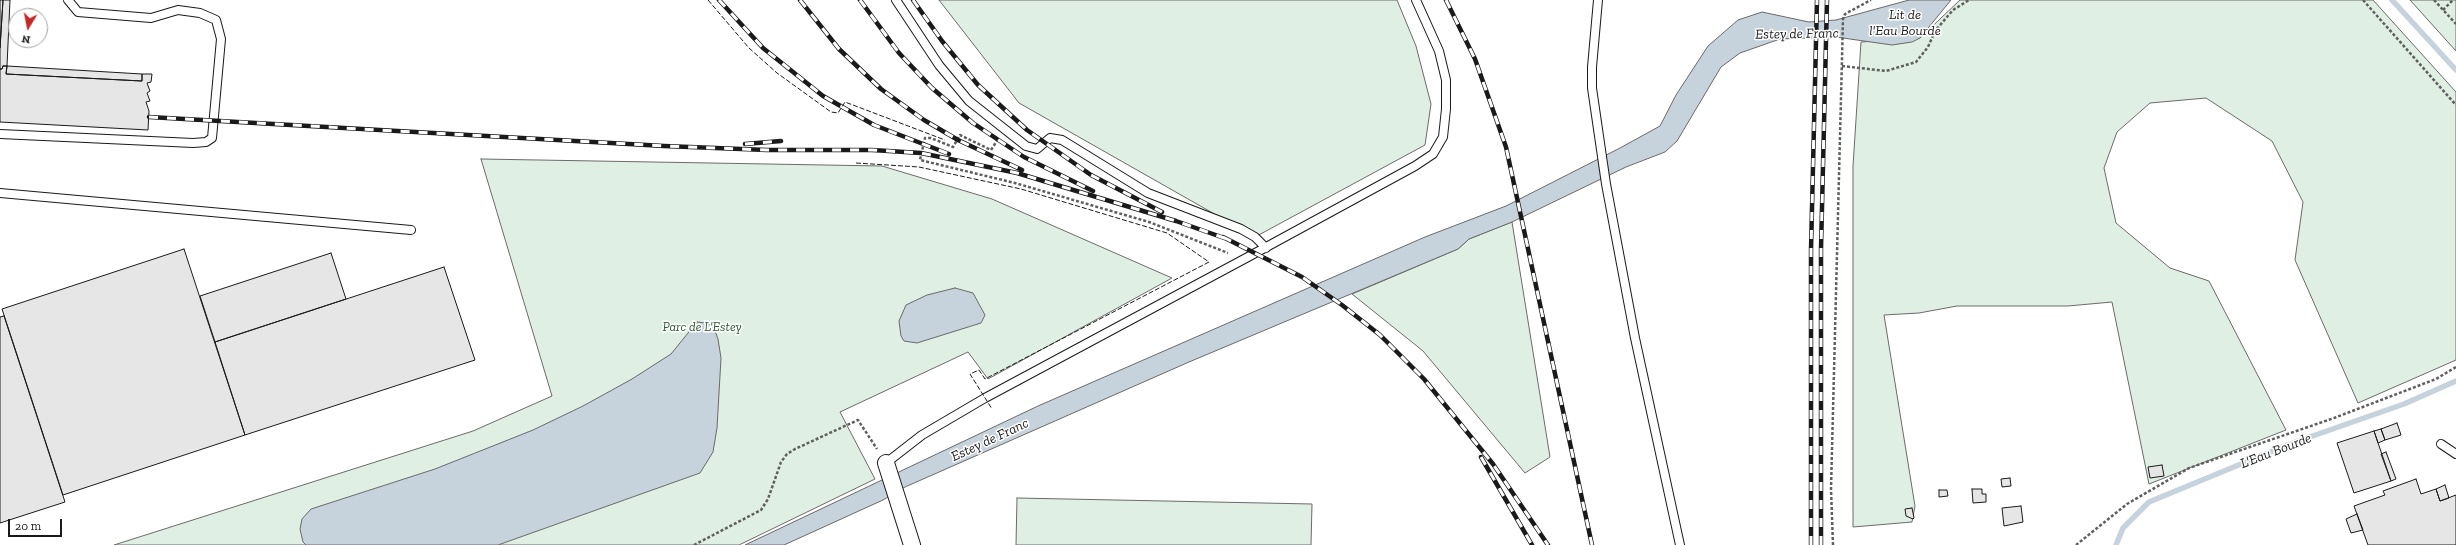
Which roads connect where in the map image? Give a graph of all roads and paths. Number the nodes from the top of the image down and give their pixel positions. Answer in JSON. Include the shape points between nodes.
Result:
{"nodes":[{"id":1,"x":68,"y":0,"type":"edge"},
{"id":2,"x":896,"y":0,"type":"edge"},
{"id":3,"x":1416,"y":0,"type":"edge"},
{"id":4,"x":1598,"y":0,"type":"edge"},
{"id":5,"x":1871,"y":0,"type":"edge"},
{"id":6,"x":1969,"y":0,"type":"edge"},
{"id":7,"x":2363,"y":0,"type":"edge"},
{"id":8,"x":2434,"y":0,"type":"edge"},
{"id":9,"x":2453,"y":0,"type":"edge"},
{"id":10,"x":2443,"y":10,"type":"junction"},
{"id":11,"x":2456,"y":24,"type":"edge"},
{"id":12,"x":1842,"y":66,"type":"junction"},
{"id":13,"x":2456,"y":105,"type":"edge"},
{"id":14,"x":1004,"y":130,"type":"junction"},
{"id":15,"x":0,"y":134,"type":"edge"},
{"id":16,"x":0,"y":193,"type":"edge"},
{"id":17,"x":411,"y":230,"type":"dead end"},
{"id":18,"x":1266,"y":248,"type":"junction"},
{"id":19,"x":1242,"y":260,"type":"junction"},
{"id":20,"x":2456,"y":367,"type":"edge"},
{"id":21,"x":2441,"y":444,"type":"dead end"},
{"id":22,"x":2456,"y":454,"type":"edge"},
{"id":23,"x":887,"y":469,"type":"junction"},
{"id":24,"x":694,"y":545,"type":"edge"},
{"id":25,"x":912,"y":545,"type":"edge"},
{"id":26,"x":1680,"y":545,"type":"edge"},
{"id":27,"x":1833,"y":545,"type":"edge"},
{"id":28,"x":2076,"y":545,"type":"edge"}],
"edges":[{"from":1,"to":15,"type":"lane","via":[[78,12],[151,18],[178,10],[200,13],[216,20],[222,40],[212,138],[206,142],[193,144]]},
{"from":2,"to":14,"type":"lane","via":[[939,65],[964,95]]},
{"from":3,"to":18,"type":"lane","via":[[1439,51],[1446,80],[1444,137],[1433,154],[1415,166]]},
{"from":4,"to":26,"type":"lane","via":[[1592,88],[1603,169],[1635,338]]},
{"from":5,"to":12,"type":"path","via":[[1845,14]]},
{"from":6,"to":12,"type":"path","via":[[1953,10],[1916,62],[1886,70]]},
{"from":7,"to":13,"type":"path"},
{"from":8,"to":10,"type":"path"},
{"from":9,"to":10,"type":"path"},
{"from":10,"to":11,"type":"path"},
{"from":12,"to":27,"type":"path","via":[[1831,489]]},
{"from":14,"to":18,"type":"lane","via":[[1032,149],[1041,147],[1050,138],[1062,140],[1148,193],[1241,229],[1255,237]]},
{"from":14,"to":19,"type":"path","via":[[991,150],[960,135],[953,147],[925,138],[920,160],[1022,185],[1149,222]]},
{"from":16,"to":17,"type":"lane"},
{"from":18,"to":19,"type":"lane"},
{"from":19,"to":23,"type":"lane","via":[[985,398],[922,435]]},
{"from":20,"to":28,"type":"path","via":[[2436,378],[2341,415],[2189,468],[2127,504]]},
{"from":21,"to":22,"type":"lane"},
{"from":23,"to":24,"type":"path","via":[[858,420],[787,454],[781,462],[768,499],[761,510]]},
{"from":23,"to":25,"type":"street"}]}
